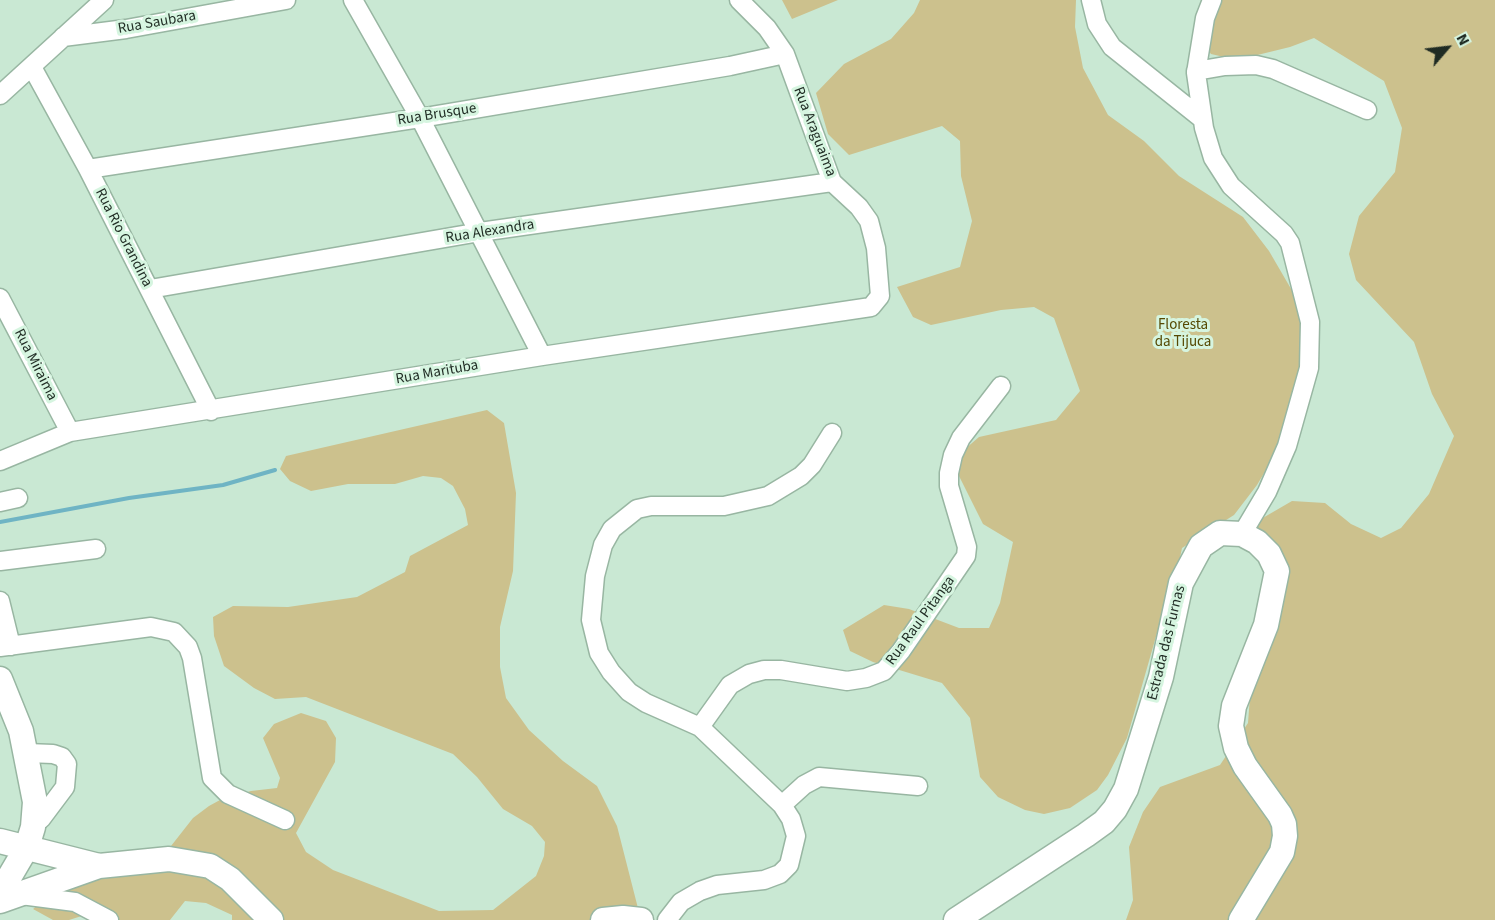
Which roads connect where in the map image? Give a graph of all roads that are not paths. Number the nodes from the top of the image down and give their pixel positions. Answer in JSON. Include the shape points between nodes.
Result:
{"nodes":[{"id":1,"x":286,"y":0,"type":"edge"},
{"id":2,"x":353,"y":0,"type":"edge"},
{"id":3,"x":739,"y":0,"type":"edge"},
{"id":4,"x":1091,"y":0,"type":"edge"},
{"id":5,"x":1212,"y":0,"type":"edge"},
{"id":6,"x":103,"y":1,"type":"edge"},
{"id":7,"x":126,"y":29,"type":"junction"},
{"id":8,"x":63,"y":37,"type":"junction"},
{"id":9,"x":785,"y":54,"type":"junction"},
{"id":10,"x":32,"y":67,"type":"junction"},
{"id":11,"x":1196,"y":71,"type":"junction"},
{"id":12,"x":0,"y":94,"type":"edge"},
{"id":13,"x":1367,"y":110,"type":"dead end"},
{"id":14,"x":420,"y":118,"type":"junction"},
{"id":15,"x":1201,"y":118,"type":"junction"},
{"id":16,"x":88,"y":169,"type":"junction"},
{"id":17,"x":832,"y":182,"type":"junction"},
{"id":18,"x":480,"y":232,"type":"junction"},
{"id":19,"x":150,"y":288,"type":"junction"},
{"id":20,"x":0,"y":298,"type":"edge"},
{"id":21,"x":877,"y":302,"type":"joint"},
{"id":22,"x":542,"y":356,"type":"junction"},
{"id":23,"x":1002,"y":386,"type":"dead end"},
{"id":24,"x":211,"y":411,"type":"junction"},
{"id":25,"x":70,"y":432,"type":"junction"},
{"id":26,"x":832,"y":433,"type":"dead end"},
{"id":27,"x":0,"y":461,"type":"edge"},
{"id":28,"x":1242,"y":534,"type":"junction"},
{"id":29,"x":96,"y":549,"type":"dead end"},
{"id":30,"x":0,"y":561,"type":"edge"},
{"id":31,"x":0,"y":601,"type":"edge"},
{"id":32,"x":5,"y":646,"type":"edge"},
{"id":33,"x":0,"y":679,"type":"edge"},
{"id":34,"x":700,"y":727,"type":"junction"},
{"id":35,"x":27,"y":753,"type":"junction"},
{"id":36,"x":918,"y":786,"type":"dead end"},
{"id":37,"x":782,"y":805,"type":"junction"},
{"id":38,"x":38,"y":811,"type":"junction"},
{"id":39,"x":285,"y":820,"type":"dead end"},
{"id":40,"x":0,"y":841,"type":"edge"},
{"id":41,"x":27,"y":847,"type":"junction"},
{"id":42,"x":64,"y":858,"type":"junction"},
{"id":43,"x":0,"y":866,"type":"edge"},
{"id":44,"x":99,"y":866,"type":"junction"},
{"id":45,"x":5,"y":895,"type":"edge"},
{"id":46,"x":109,"y":920,"type":"edge"},
{"id":47,"x":271,"y":920,"type":"edge"},
{"id":48,"x":603,"y":920,"type":"edge"},
{"id":49,"x":640,"y":920,"type":"edge"},
{"id":50,"x":667,"y":920,"type":"edge"},
{"id":51,"x":956,"y":920,"type":"edge"},
{"id":52,"x":1241,"y":920,"type":"edge"}],
"edges":[{"from":1,"to":7,"type":"street","name":"Rua Saubara"},
{"from":2,"to":14,"type":"street"},
{"from":3,"to":9,"type":"street","name":"Rua Araguaima","via":[[767,28]]},
{"from":4,"to":15,"type":"street","via":[[1097,24],[1113,47]]},
{"from":5,"to":11,"type":"street"},
{"from":6,"to":7,"type":"street"},
{"from":6,"to":8,"type":"street"},
{"from":7,"to":8,"type":"street","name":"Rua Saubara"},
{"from":8,"to":10,"type":"street"},
{"from":9,"to":14,"type":"street","name":"Rua Brusque"},
{"from":9,"to":17,"type":"street","name":"Rua Araguaima"},
{"from":10,"to":12,"type":"street"},
{"from":10,"to":16,"type":"street","name":"Rua Rio Grandina"},
{"from":11,"to":13,"type":"street","via":[[1239,64],[1264,67]]},
{"from":11,"to":15,"type":"street"},
{"from":14,"to":16,"type":"street","name":"Rua Brusque"},
{"from":14,"to":18,"type":"street"},
{"from":15,"to":28,"type":"street","via":[[1213,158],[1231,186],[1290,243],[1310,322],[1309,368],[1287,446],[1267,492]]},
{"from":16,"to":19,"type":"street","name":"Rua Rio Grandina"},
{"from":17,"to":18,"type":"street","name":"Rua Alexandra"},
{"from":17,"to":21,"type":"street","name":"Rua Araguaima","via":[[869,221],[876,248],[880,296]]},
{"from":18,"to":19,"type":"street","name":"Rua Alexandra"},
{"from":18,"to":22,"type":"street"},
{"from":19,"to":24,"type":"street","name":"Rua Rio Grandina"},
{"from":20,"to":25,"type":"street","name":"Rua Miraima"},
{"from":21,"to":22,"type":"street","name":"Rua Marituba","via":[[860,309]]},
{"from":22,"to":24,"type":"street","name":"Rua Marituba"},
{"from":23,"to":34,"type":"street","name":"Rua Raul Pitanga","via":[[952,455],[949,486],[967,547],[966,556],[884,671],[846,681],[782,670],[749,674],[730,685]]},
{"from":24,"to":25,"type":"street","name":"Rua Marituba"},
{"from":25,"to":27,"type":"street","name":"Rua Marituba"},
{"from":26,"to":34,"type":"street","via":[[801,476],[768,496],[724,506],[637,509],[612,529],[603,545],[595,576],[591,620],[599,653],[629,692]]},
{"from":28,"to":51,"type":"main road","name":"Estrada das Furnas","via":[[1220,533],[1209,538],[1192,558],[1181,583],[1161,677],[1126,789],[1115,809],[1086,835]]},
{"from":28,"to":52,"type":"main road","via":[[1269,554],[1277,571],[1266,625],[1234,706],[1231,726],[1236,748],[1280,815],[1285,836],[1282,852]]},
{"from":29,"to":30,"type":"street"},
{"from":31,"to":32,"type":"street"},
{"from":32,"to":39,"type":"street","via":[[151,627],[174,632],[192,658],[212,778],[228,794]]},
{"from":33,"to":35,"type":"main road"},
{"from":34,"to":37,"type":"street"},
{"from":35,"to":38,"type":"main road"},
{"from":35,"to":38,"type":"street","via":[[53,754],[67,764],[65,787]]},
{"from":36,"to":37,"type":"street","via":[[819,777]]},
{"from":37,"to":50,"type":"street","via":[[796,837],[789,865],[780,874],[764,880],[717,885],[700,891],[681,902]]},
{"from":38,"to":41,"type":"main road"},
{"from":38,"to":42,"type":"main road"},
{"from":40,"to":41,"type":"main road"},
{"from":41,"to":42,"type":"main road"},
{"from":41,"to":45,"type":"main road"},
{"from":42,"to":44,"type":"main road"},
{"from":43,"to":45,"type":"main road"},
{"from":44,"to":45,"type":"main road"},
{"from":44,"to":47,"type":"main road","via":[[169,859],[210,866],[230,879]]},
{"from":45,"to":46,"type":"street","via":[[75,902]]},
{"from":48,"to":49,"type":"main road"}]}
